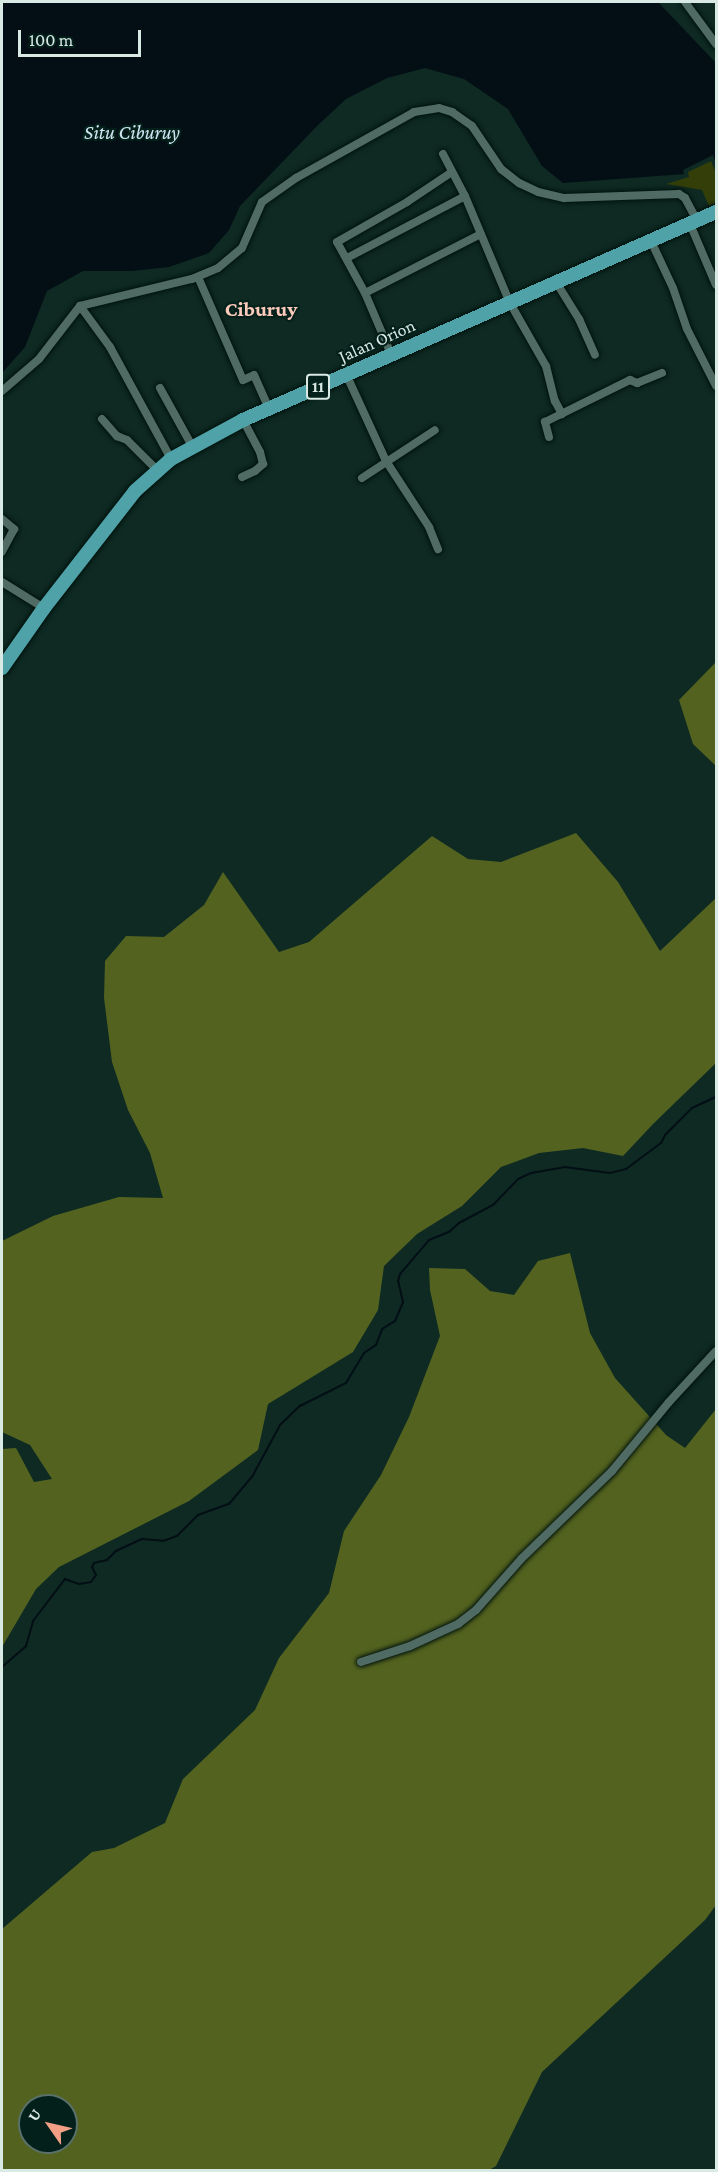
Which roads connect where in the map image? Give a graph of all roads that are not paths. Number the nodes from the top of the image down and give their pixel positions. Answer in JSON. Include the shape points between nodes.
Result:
{"nodes":[{"id":1,"x":685,"y":2,"type":"edge"},
{"id":2,"x":717,"y":44,"type":"edge"},
{"id":3,"x":443,"y":154,"type":"dead end"},
{"id":4,"x":452,"y":172,"type":"junction"},
{"id":5,"x":465,"y":196,"type":"junction"},
{"id":6,"x":717,"y":212,"type":"edge"},
{"id":7,"x":693,"y":222,"type":"junction"},
{"id":8,"x":481,"y":234,"type":"junction"},
{"id":9,"x":651,"y":241,"type":"junction"},
{"id":10,"x":347,"y":258,"type":"junction"},
{"id":11,"x":198,"y":277,"type":"junction"},
{"id":12,"x":556,"y":282,"type":"junction"},
{"id":13,"x":717,"y":285,"type":"edge"},
{"id":14,"x":364,"y":293,"type":"junction"},
{"id":15,"x":510,"y":303,"type":"junction"},
{"id":16,"x":80,"y":306,"type":"junction"},
{"id":17,"x":391,"y":354,"type":"junction"},
{"id":18,"x":596,"y":355,"type":"dead end"},
{"id":19,"x":662,"y":373,"type":"dead end"},
{"id":20,"x":346,"y":374,"type":"junction"},
{"id":21,"x":717,"y":386,"type":"edge"},
{"id":22,"x":160,"y":388,"type":"dead end"},
{"id":23,"x":2,"y":391,"type":"edge"},
{"id":24,"x":268,"y":409,"type":"junction"},
{"id":25,"x":562,"y":414,"type":"junction"},
{"id":26,"x":102,"y":418,"type":"dead end"},
{"id":27,"x":243,"y":420,"type":"junction"},
{"id":28,"x":435,"y":430,"type":"dead end"},
{"id":29,"x":549,"y":437,"type":"dead end"},
{"id":30,"x":192,"y":446,"type":"junction"},
{"id":31,"x":171,"y":459,"type":"junction"},
{"id":32,"x":386,"y":461,"type":"junction"},
{"id":33,"x":157,"y":470,"type":"junction"},
{"id":34,"x":242,"y":477,"type":"dead end"},
{"id":35,"x":362,"y":478,"type":"dead end"},
{"id":36,"x":2,"y":519,"type":"edge"},
{"id":37,"x":438,"y":549,"type":"dead end"},
{"id":38,"x":2,"y":552,"type":"edge"},
{"id":39,"x":2,"y":582,"type":"edge"},
{"id":40,"x":44,"y":608,"type":"junction"},
{"id":41,"x":2,"y":668,"type":"edge"},
{"id":42,"x":717,"y":1351,"type":"edge"},
{"id":43,"x":362,"y":1662,"type":"dead end"}],
"edges":[{"from":1,"to":2,"type":"street"},
{"from":3,"to":4,"type":"street"},
{"from":4,"to":5,"type":"street"},
{"from":4,"to":10,"type":"street","via":[[337,241]]},
{"from":5,"to":8,"type":"street"},
{"from":5,"to":10,"type":"street"},
{"from":6,"to":7,"type":"highway","name":"Jalan Orion","number":"11"},
{"from":7,"to":9,"type":"highway","name":"Jalan Orion","number":"11"},
{"from":7,"to":11,"type":"street","via":[[685,198],[679,194],[564,198],[538,192],[501,169],[472,126],[439,108],[414,112],[262,202],[242,248],[218,268]]},
{"from":7,"to":13,"type":"street"},
{"from":8,"to":14,"type":"street"},
{"from":8,"to":15,"type":"street"},
{"from":9,"to":12,"type":"highway","name":"Jalan Orion","number":"11"},
{"from":9,"to":21,"type":"street","via":[[687,329]]},
{"from":10,"to":14,"type":"street"},
{"from":11,"to":16,"type":"street"},
{"from":11,"to":24,"type":"street","via":[[243,380],[254,375]]},
{"from":12,"to":15,"type":"highway","name":"Jalan Orion","number":"11"},
{"from":12,"to":18,"type":"street"},
{"from":14,"to":17,"type":"street"},
{"from":15,"to":17,"type":"highway","name":"Jalan Orion","number":"11"},
{"from":15,"to":25,"type":"street","via":[[546,366]]},
{"from":16,"to":23,"type":"street","via":[[39,359]]},
{"from":16,"to":31,"type":"street","via":[[110,348]]},
{"from":17,"to":20,"type":"highway","name":"Jalan Orion","number":"11"},
{"from":19,"to":25,"type":"street","via":[[637,383],[630,380]]},
{"from":20,"to":24,"type":"highway","name":"Jalan Orion","number":"11"},
{"from":20,"to":32,"type":"street"},
{"from":22,"to":30,"type":"street"},
{"from":24,"to":27,"type":"highway","name":"Jalan Orion","number":"11"},
{"from":25,"to":29,"type":"street","via":[[544,425]]},
{"from":26,"to":33,"type":"street"},
{"from":27,"to":30,"type":"highway","name":"Jalan Orion","number":"11"},
{"from":27,"to":34,"type":"street","via":[[263,464]]},
{"from":28,"to":32,"type":"street"},
{"from":30,"to":31,"type":"highway","name":"Jalan Orion","number":"11"},
{"from":31,"to":33,"type":"highway","name":"Jalan Orion","number":"11"},
{"from":32,"to":35,"type":"street"},
{"from":32,"to":37,"type":"street"},
{"from":33,"to":40,"type":"highway","name":"Jalan Orion","number":"11","via":[[135,491]]},
{"from":36,"to":38,"type":"street","via":[[14,529]]},
{"from":39,"to":40,"type":"street"},
{"from":40,"to":41,"type":"highway","name":"Jalan Orion","number":"11"},
{"from":42,"to":43,"type":"street","via":[[612,1471],[522,1558],[476,1610],[458,1624],[410,1646]]}]}
